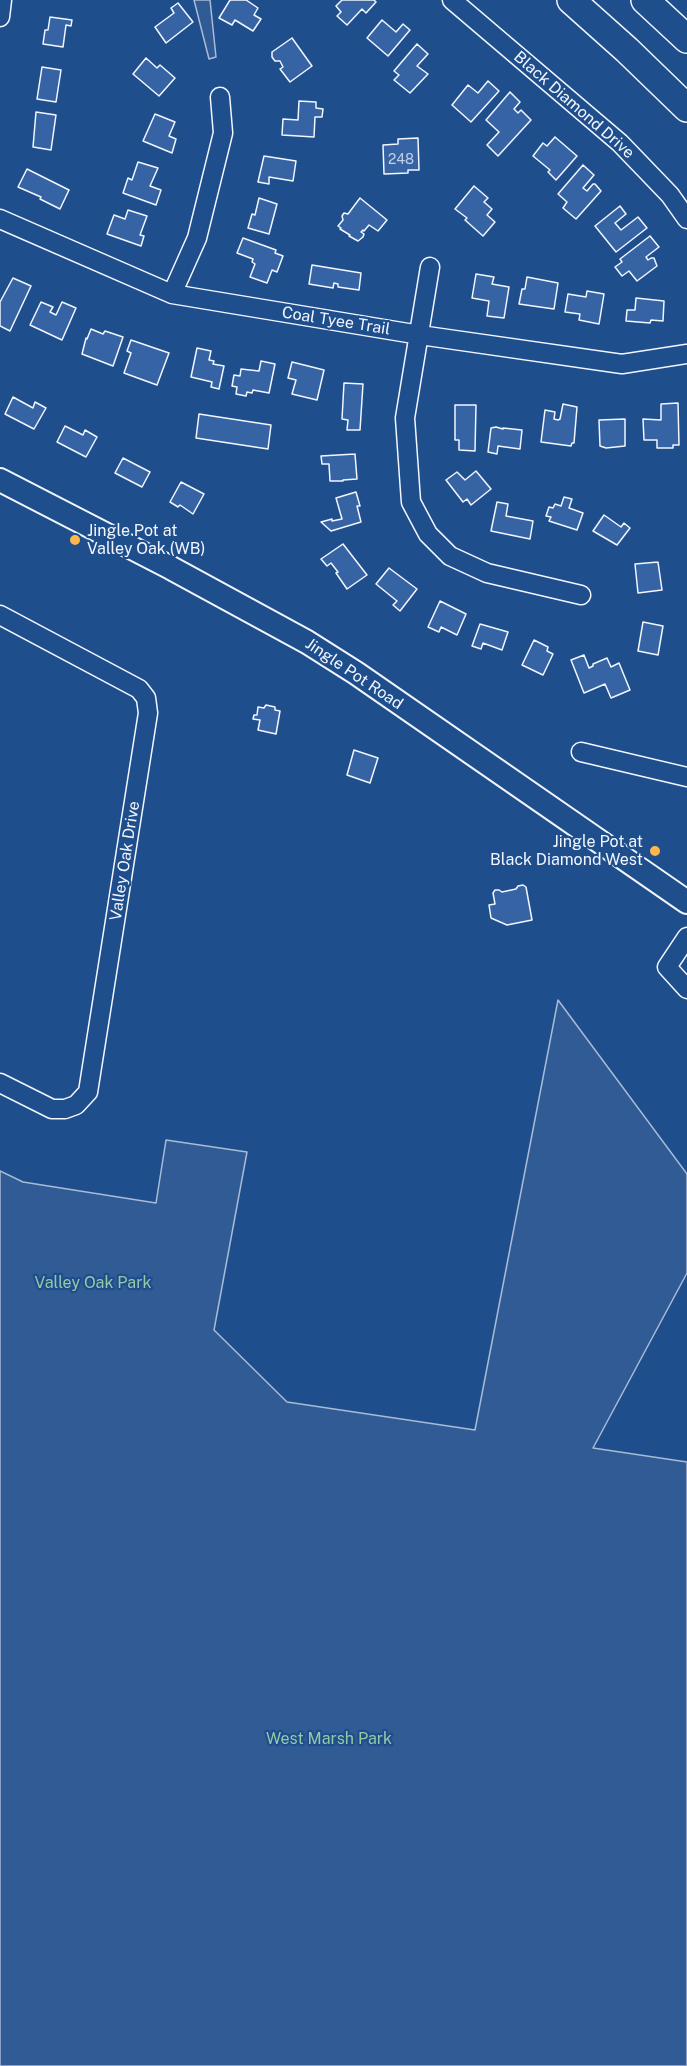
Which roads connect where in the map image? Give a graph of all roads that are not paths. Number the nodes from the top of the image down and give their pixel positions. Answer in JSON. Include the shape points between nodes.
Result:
{"nodes":[{"id":1,"x":2,"y":0,"type":"edge"},
{"id":2,"x":452,"y":0,"type":"edge"},
{"id":3,"x":571,"y":0,"type":"edge"},
{"id":4,"x":645,"y":0,"type":"edge"},
{"id":5,"x":0,"y":17,"type":"edge"},
{"id":6,"x":687,"y":39,"type":"edge"},
{"id":7,"x":220,"y":97,"type":"dead end"},
{"id":8,"x":687,"y":108,"type":"edge"},
{"id":9,"x":0,"y":219,"type":"edge"},
{"id":10,"x":687,"y":219,"type":"edge"},
{"id":11,"x":430,"y":267,"type":"dead end"},
{"id":12,"x":172,"y":294,"type":"junction"},
{"id":13,"x":420,"y":335,"type":"junction"},
{"id":14,"x":687,"y":354,"type":"edge"},
{"id":15,"x":0,"y":480,"type":"edge"},
{"id":16,"x":581,"y":594,"type":"dead end"},
{"id":17,"x":1,"y":619,"type":"edge"},
{"id":18,"x":581,"y":752,"type":"dead end"},
{"id":19,"x":687,"y":777,"type":"edge"},
{"id":20,"x":687,"y":902,"type":"edge"},
{"id":21,"x":687,"y":937,"type":"edge"},
{"id":22,"x":687,"y":989,"type":"edge"},
{"id":23,"x":0,"y":1083,"type":"edge"}],
"edges":[{"from":1,"to":5,"type":"street"},
{"from":2,"to":10,"type":"street","name":"Black Diamond Drive","via":[[620,143],[670,195]]},
{"from":3,"to":8,"type":"highway"},
{"from":4,"to":6,"type":"highway"},
{"from":7,"to":12,"type":"street","via":[[223,133],[197,238]]},
{"from":9,"to":12,"type":"street","name":"Coal Tyee Trail"},
{"from":11,"to":13,"type":"street"},
{"from":12,"to":13,"type":"street","name":"Coal Tyee Trail"},
{"from":13,"to":14,"type":"street","name":"Coal Tyee Trail","via":[[622,364]]},
{"from":13,"to":16,"type":"street","via":[[405,418],[411,502],[428,534],[450,556],[487,573]]},
{"from":15,"to":20,"type":"main road","name":"Jingle Pot Road","via":[[307,642]]},
{"from":17,"to":23,"type":"street","name":"Valley Oak Drive","via":[[139,689],[146,698],[148,713],[88,1092],[76,1105],[52,1109]]},
{"from":18,"to":19,"type":"street"},
{"from":21,"to":22,"type":"street","via":[[667,967]]}]}
